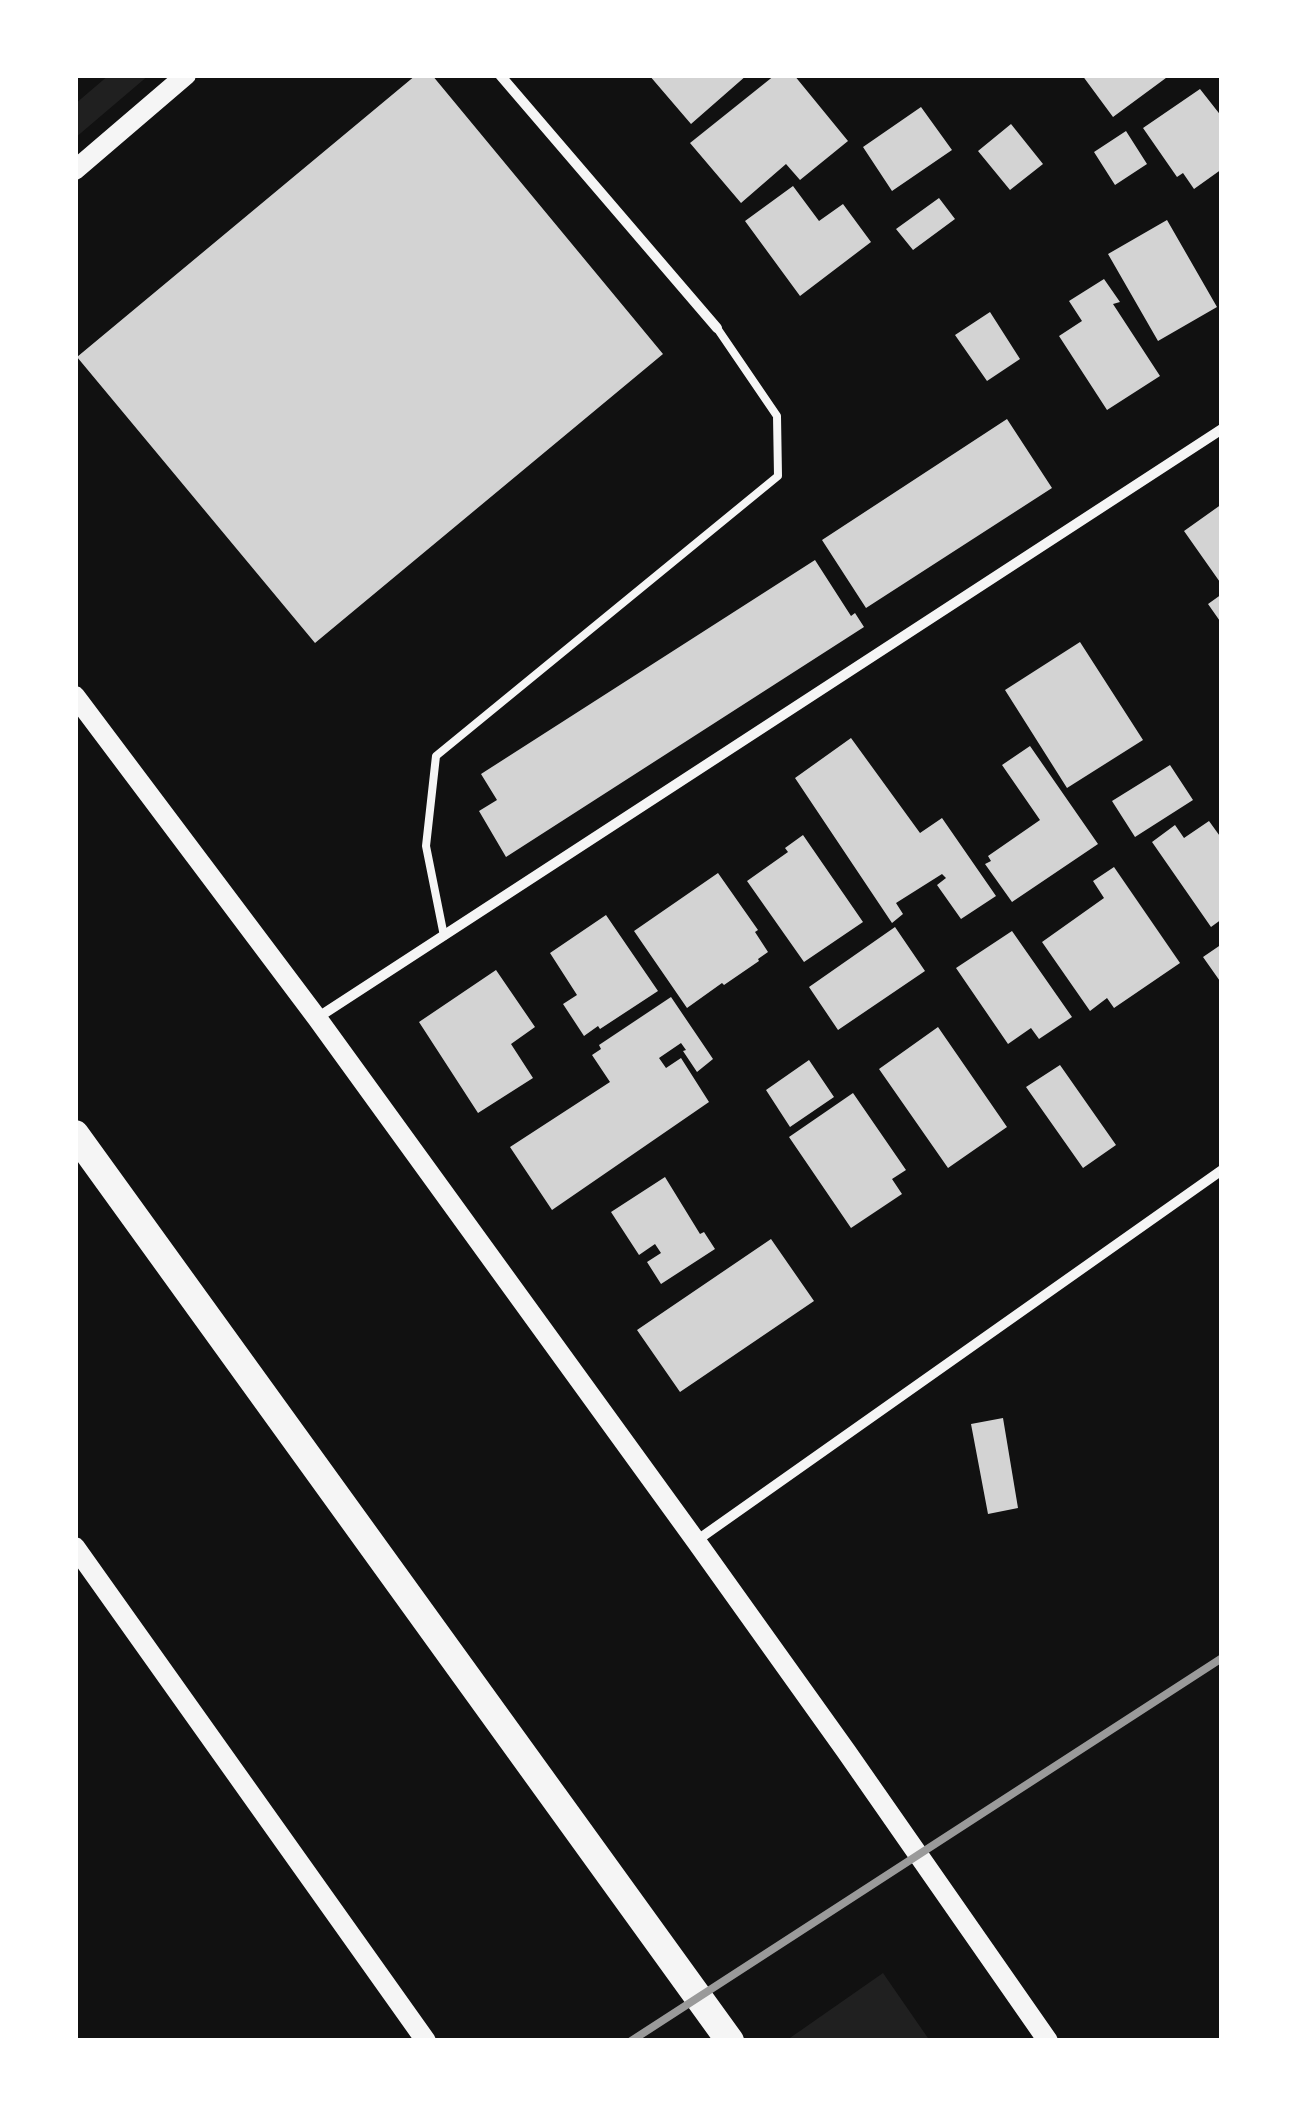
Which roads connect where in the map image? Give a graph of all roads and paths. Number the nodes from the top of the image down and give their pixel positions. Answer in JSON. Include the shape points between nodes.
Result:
{"nodes":[{"id":1,"x":186,"y":75,"type":"edge"},
{"id":2,"x":500,"y":75,"type":"edge"},
{"id":3,"x":75,"y":170,"type":"edge"},
{"id":4,"x":717,"y":328,"type":"joint"},
{"id":5,"x":1222,"y":429,"type":"edge"},
{"id":6,"x":75,"y":696,"type":"edge"},
{"id":7,"x":444,"y":936,"type":"junction"},
{"id":8,"x":317,"y":1018,"type":"junction"},
{"id":9,"x":75,"y":1134,"type":"edge"},
{"id":10,"x":1222,"y":1170,"type":"edge"},
{"id":11,"x":696,"y":1541,"type":"junction"},
{"id":12,"x":75,"y":1546,"type":"edge"},
{"id":13,"x":426,"y":2041,"type":"edge"},
{"id":14,"x":730,"y":2041,"type":"edge"},
{"id":15,"x":1048,"y":2041,"type":"edge"}],
"edges":[{"from":1,"to":3,"type":"main road"},
{"from":2,"to":4,"type":"street"},
{"from":4,"to":7,"type":"lane","via":[[776,416],[778,476],[436,756],[426,846]]},
{"from":5,"to":7,"type":"street"},
{"from":6,"to":8,"type":"main road"},
{"from":7,"to":8,"type":"street"},
{"from":8,"to":11,"type":"main road"},
{"from":9,"to":14,"type":"highway"},
{"from":10,"to":11,"type":"street"},
{"from":11,"to":15,"type":"main road"},
{"from":12,"to":13,"type":"main road"}]}
